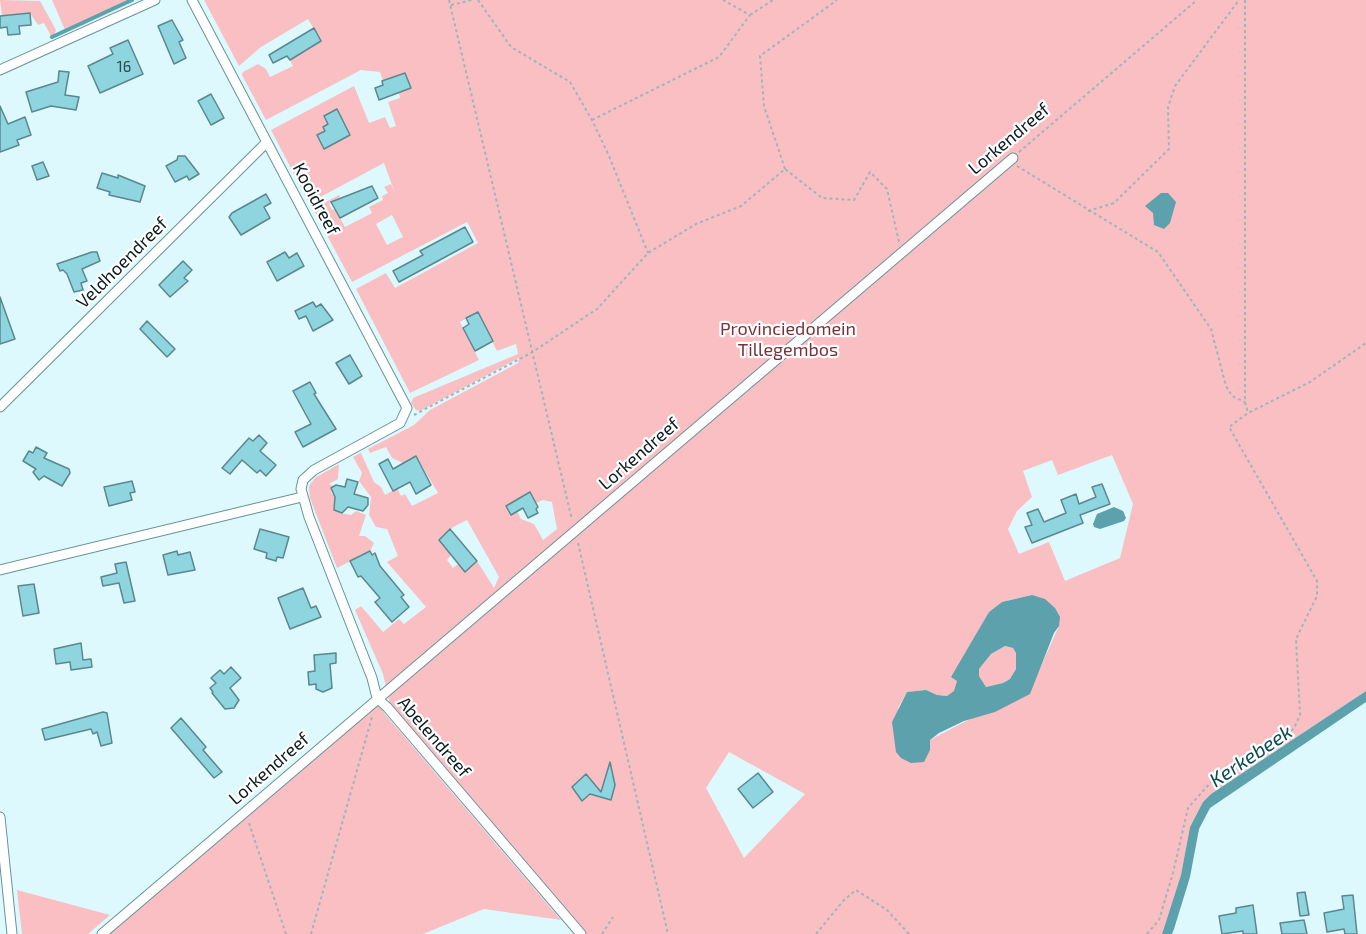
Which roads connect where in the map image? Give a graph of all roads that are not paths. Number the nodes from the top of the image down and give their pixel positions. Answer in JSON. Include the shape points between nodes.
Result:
{"nodes":[{"id":1,"x":155,"y":0,"type":"edge"},
{"id":2,"x":192,"y":0,"type":"edge"},
{"id":3,"x":0,"y":70,"type":"edge"},
{"id":4,"x":267,"y":142,"type":"junction"},
{"id":5,"x":1012,"y":158,"type":"road end"},
{"id":6,"x":0,"y":407,"type":"edge"},
{"id":7,"x":302,"y":497,"type":"junction"},
{"id":8,"x":0,"y":570,"type":"edge"},
{"id":9,"x":377,"y":698,"type":"junction"},
{"id":10,"x":0,"y":817,"type":"edge"},
{"id":11,"x":12,"y":934,"type":"edge"},
{"id":12,"x":102,"y":934,"type":"edge"},
{"id":13,"x":581,"y":934,"type":"edge"}],
"edges":[{"from":1,"to":3,"type":"street"},
{"from":2,"to":4,"type":"street","name":"Kooidreef"},
{"from":4,"to":6,"type":"street","name":"Veldhoendreef"},
{"from":4,"to":7,"type":"street","name":"Kooidreef","via":[[404,400],[406,415],[400,423],[308,475],[303,480]]},
{"from":5,"to":9,"type":"street","name":"Lorkendreef"},
{"from":7,"to":8,"type":"street"},
{"from":7,"to":9,"type":"street","name":"Abelendreef"},
{"from":9,"to":12,"type":"street","name":"Lorkendreef"},
{"from":9,"to":13,"type":"street","name":"Abelendreef"},
{"from":10,"to":11,"type":"street"}]}
